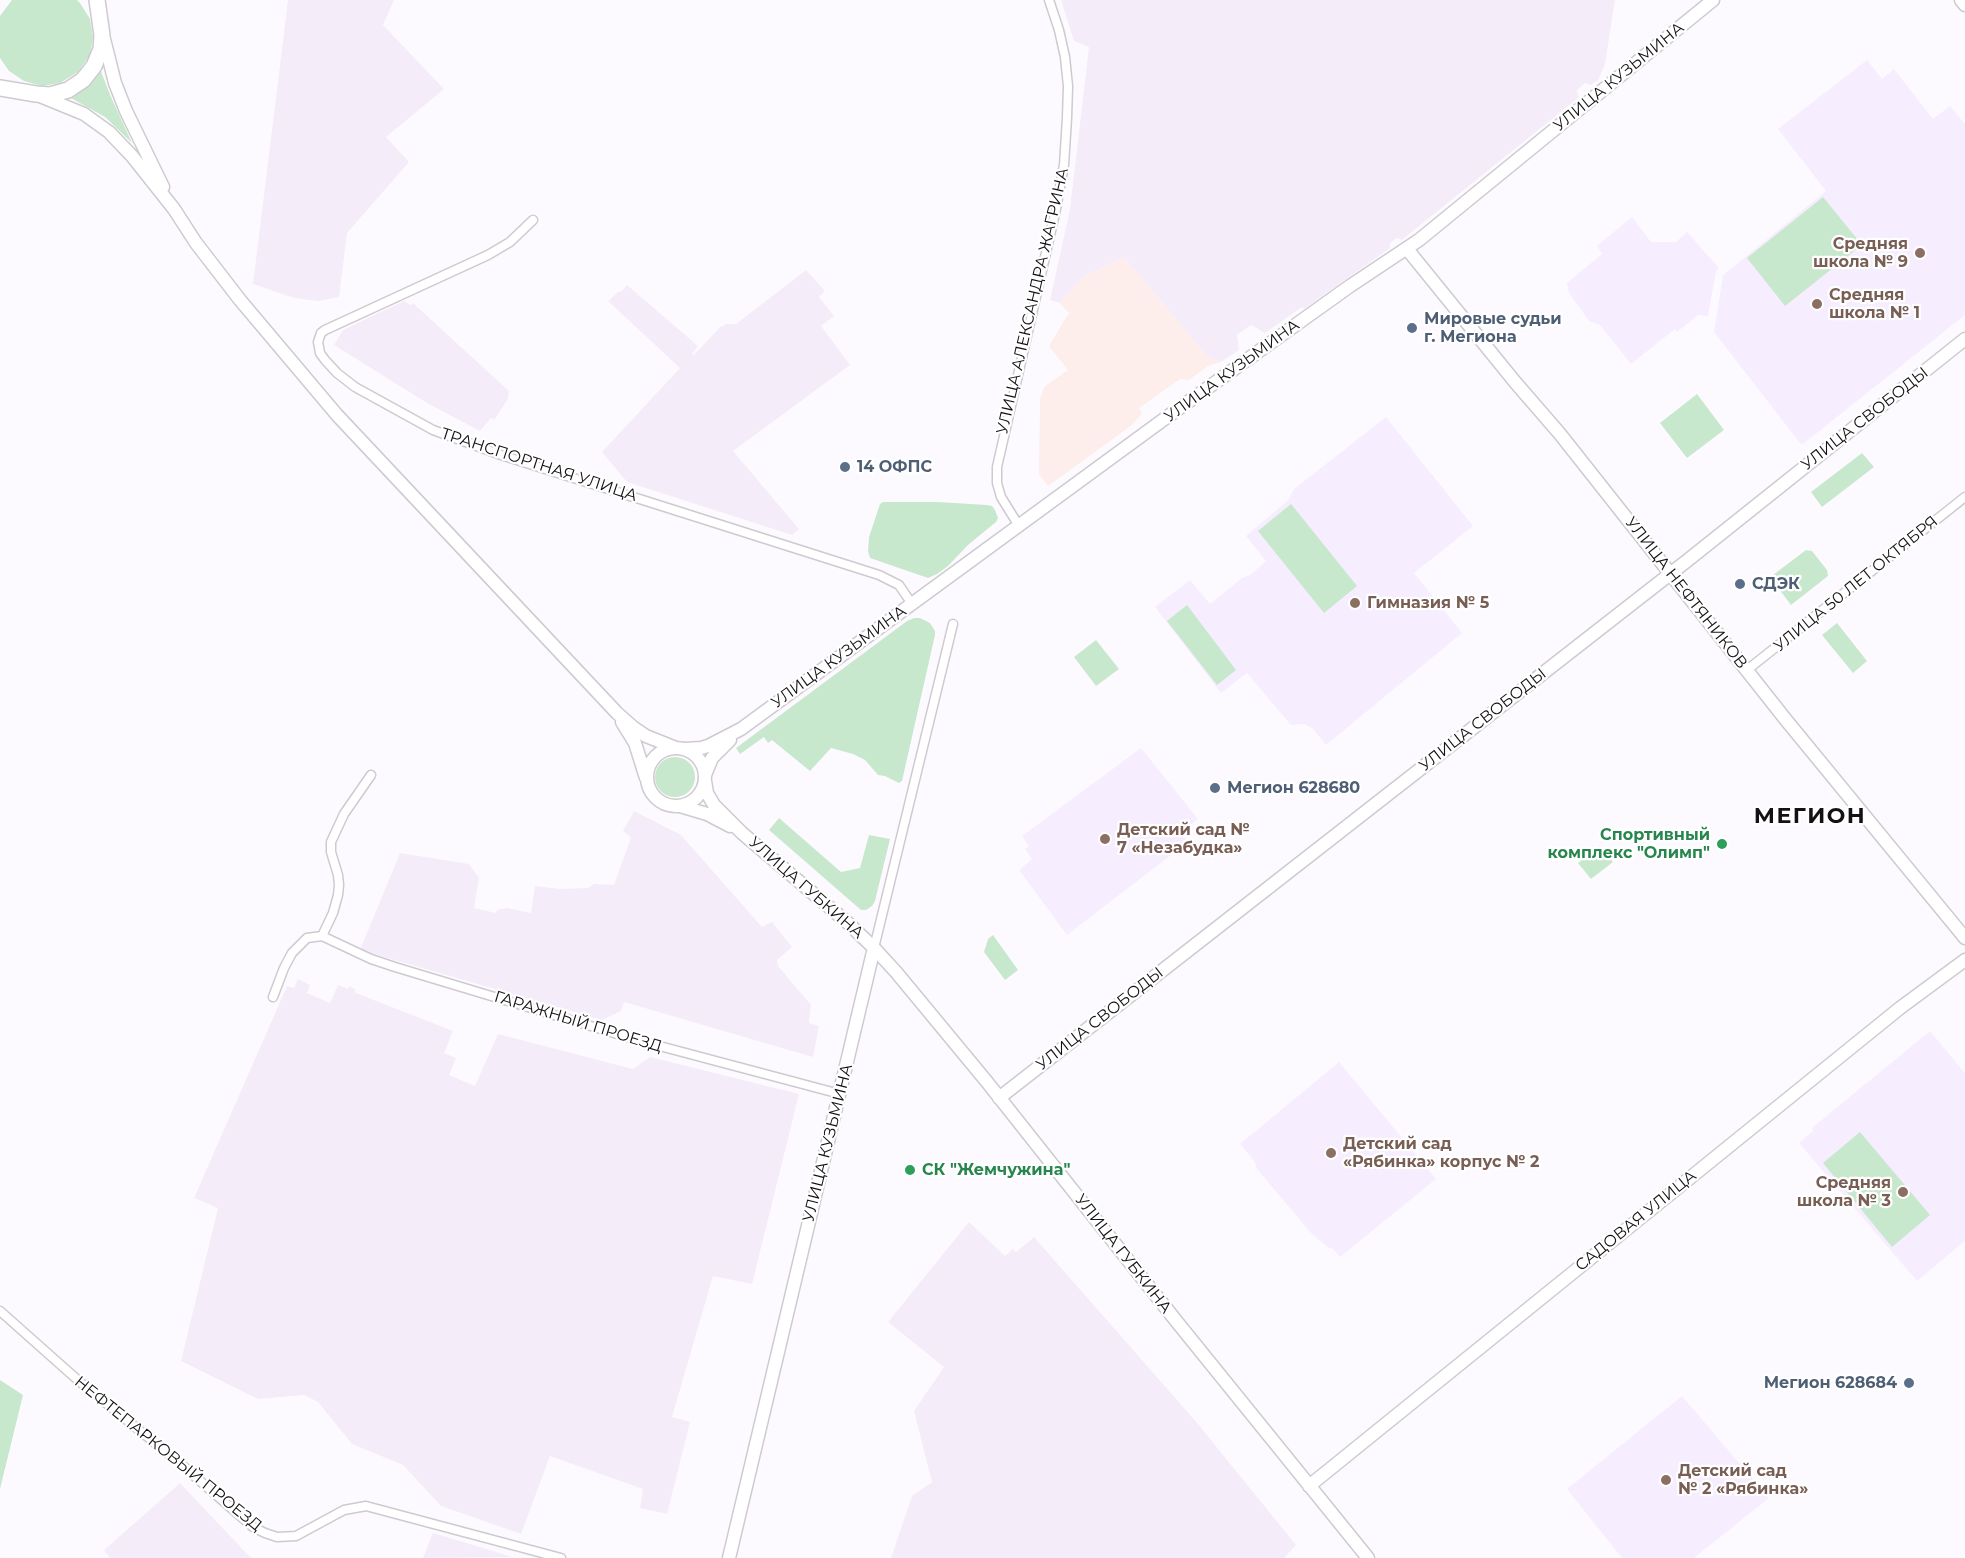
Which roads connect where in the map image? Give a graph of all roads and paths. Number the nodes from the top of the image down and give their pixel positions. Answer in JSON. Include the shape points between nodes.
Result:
{"nodes":[{"id":1,"x":88,"y":0,"type":"edge"},
{"id":2,"x":97,"y":0,"type":"edge"},
{"id":3,"x":1048,"y":0,"type":"edge"},
{"id":4,"x":1713,"y":0,"type":"edge"},
{"id":5,"x":1961,"y":0,"type":"edge"},
{"id":6,"x":1965,"y":5,"type":"edge"},
{"id":7,"x":101,"y":25,"type":"junction"},
{"id":8,"x":0,"y":74,"type":"edge"},
{"id":9,"x":0,"y":88,"type":"edge"},
{"id":10,"x":30,"y":93,"type":"junction"},
{"id":11,"x":174,"y":209,"type":"junction"},
{"id":12,"x":533,"y":220,"type":"dead end"},
{"id":13,"x":1407,"y":249,"type":"junction"},
{"id":14,"x":1965,"y":339,"type":"edge"},
{"id":15,"x":1965,"y":497,"type":"edge"},
{"id":16,"x":1019,"y":526,"type":"junction"},
{"id":17,"x":1671,"y":573,"type":"junction"},
{"id":18,"x":912,"y":604,"type":"junction"},
{"id":19,"x":953,"y":624,"type":"dead end"},
{"id":20,"x":1747,"y":670,"type":"junction"},
{"id":21,"x":617,"y":713,"type":"junction"},
{"id":22,"x":741,"y":729,"type":"junction"},
{"id":23,"x":680,"y":748,"type":"junction"},
{"id":24,"x":371,"y":775,"type":"dead end"},
{"id":25,"x":705,"y":778,"type":"junction"},
{"id":26,"x":648,"y":784,"type":"junction"},
{"id":27,"x":675,"y":806,"type":"junction"},
{"id":28,"x":742,"y":833,"type":"junction"},
{"id":29,"x":322,"y":936,"type":"junction"},
{"id":30,"x":1965,"y":938,"type":"edge"},
{"id":31,"x":874,"y":948,"type":"junction"},
{"id":32,"x":1965,"y":960,"type":"edge"},
{"id":33,"x":273,"y":997,"type":"dead end"},
{"id":34,"x":840,"y":1094,"type":"junction"},
{"id":35,"x":999,"y":1098,"type":"junction"},
{"id":36,"x":0,"y":1311,"type":"edge"},
{"id":37,"x":1309,"y":1486,"type":"junction"},
{"id":38,"x":561,"y":1558,"type":"edge"},
{"id":39,"x":729,"y":1558,"type":"edge"},
{"id":40,"x":1368,"y":1558,"type":"edge"}],
"edges":[{"from":1,"to":7,"type":"highway"},
{"from":2,"to":7,"type":"highway"},
{"from":3,"to":16,"type":"street","name":"УЛИЦА АЛЕКСАНДРА ЖАГРИНА","via":[[1065,57],[1068,118],[1056,209],[997,467],[1000,497]]},
{"from":4,"to":13,"type":"main road","name":"УЛИЦА КУЗЬМИНА"},
{"from":5,"to":6,"type":"main road"},
{"from":7,"to":10,"type":"highway","via":[[99,56],[86,78],[50,95]]},
{"from":7,"to":11,"type":"main road","via":[[122,101]]},
{"from":8,"to":10,"type":"highway","via":[[11,85]]},
{"from":9,"to":10,"type":"highway"},
{"from":10,"to":11,"type":"main road","via":[[73,108],[101,124]]},
{"from":11,"to":21,"type":"main road","via":[[240,300],[337,415]]},
{"from":12,"to":18,"type":"street","name":"ТРАНСПОРТНАЯ УЛИЦА","via":[[510,242],[488,255],[329,327],[318,342],[325,360],[355,387],[433,430],[879,576],[898,585]]},
{"from":13,"to":16,"type":"main road","name":"УЛИЦА КУЗЬМИНА","via":[[1350,286]]},
{"from":13,"to":17,"type":"main road","name":"УЛИЦА НЕФТЯНИКОВ"},
{"from":14,"to":17,"type":"main road","name":"УЛИЦА СВОБОДЫ"},
{"from":15,"to":20,"type":"street","name":"УЛИЦА 50 ЛЕТ ОКТЯБРЯ"},
{"from":16,"to":18,"type":"main road","name":"УЛИЦА КУЗЬМИНА"},
{"from":17,"to":20,"type":"main road","name":"УЛИЦА НЕФТЯНИКОВ"},
{"from":17,"to":35,"type":"main road","name":"УЛИЦА СВОБОДЫ"},
{"from":18,"to":22,"type":"main road","name":"УЛИЦА КУЗЬМИНА"},
{"from":19,"to":31,"type":"street","name":"УЛИЦА КУЗЬМИНА"},
{"from":20,"to":30,"type":"main road","name":"УЛИЦА НЕФТЯНИКОВ"},
{"from":21,"to":23,"type":"main road","via":[[646,736]]},
{"from":21,"to":26,"type":"main road","via":[[635,744]]},
{"from":22,"to":23,"type":"main road","via":[[708,746]]},
{"from":22,"to":25,"type":"main road","via":[[712,758]]},
{"from":23,"to":25,"type":"main road","via":[[699,759]]},
{"from":23,"to":26,"type":"main road","via":[[666,749],[654,757],[647,770]]},
{"from":24,"to":29,"type":"street","via":[[344,814],[331,842],[338,895]]},
{"from":25,"to":27,"type":"main road","via":[[695,799]]},
{"from":25,"to":28,"type":"main road","via":[[714,806]]},
{"from":26,"to":27,"type":"main road","via":[[658,800]]},
{"from":27,"to":28,"type":"main road","via":[[707,814]]},
{"from":28,"to":31,"type":"main road","name":"УЛИЦА ГУБКИНА"},
{"from":29,"to":33,"type":"street","via":[[307,938],[292,953]]},
{"from":29,"to":34,"type":"street","name":"ГАРАЖНЫЙ ПРОЕЗД","via":[[395,967],[637,1040]]},
{"from":31,"to":34,"type":"main road","name":"УЛИЦА КУЗЬМИНА"},
{"from":31,"to":35,"type":"main road","name":"УЛИЦА ГУБКИНА"},
{"from":32,"to":37,"type":"main road","name":"САДОВАЯ УЛИЦА","via":[[1900,1008]]},
{"from":34,"to":39,"type":"main road","name":"УЛИЦА КУЗЬМИНА"},
{"from":35,"to":37,"type":"main road","name":"УЛИЦА ГУБКИНА"},
{"from":36,"to":38,"type":"street","name":"НЕФТЕПАРКОВЫЙ ПРОЕЗД","via":[[253,1527],[265,1533],[296,1536],[344,1510],[366,1506]]},
{"from":37,"to":40,"type":"main road","name":"УЛИЦА ГУБКИНА"}]}
